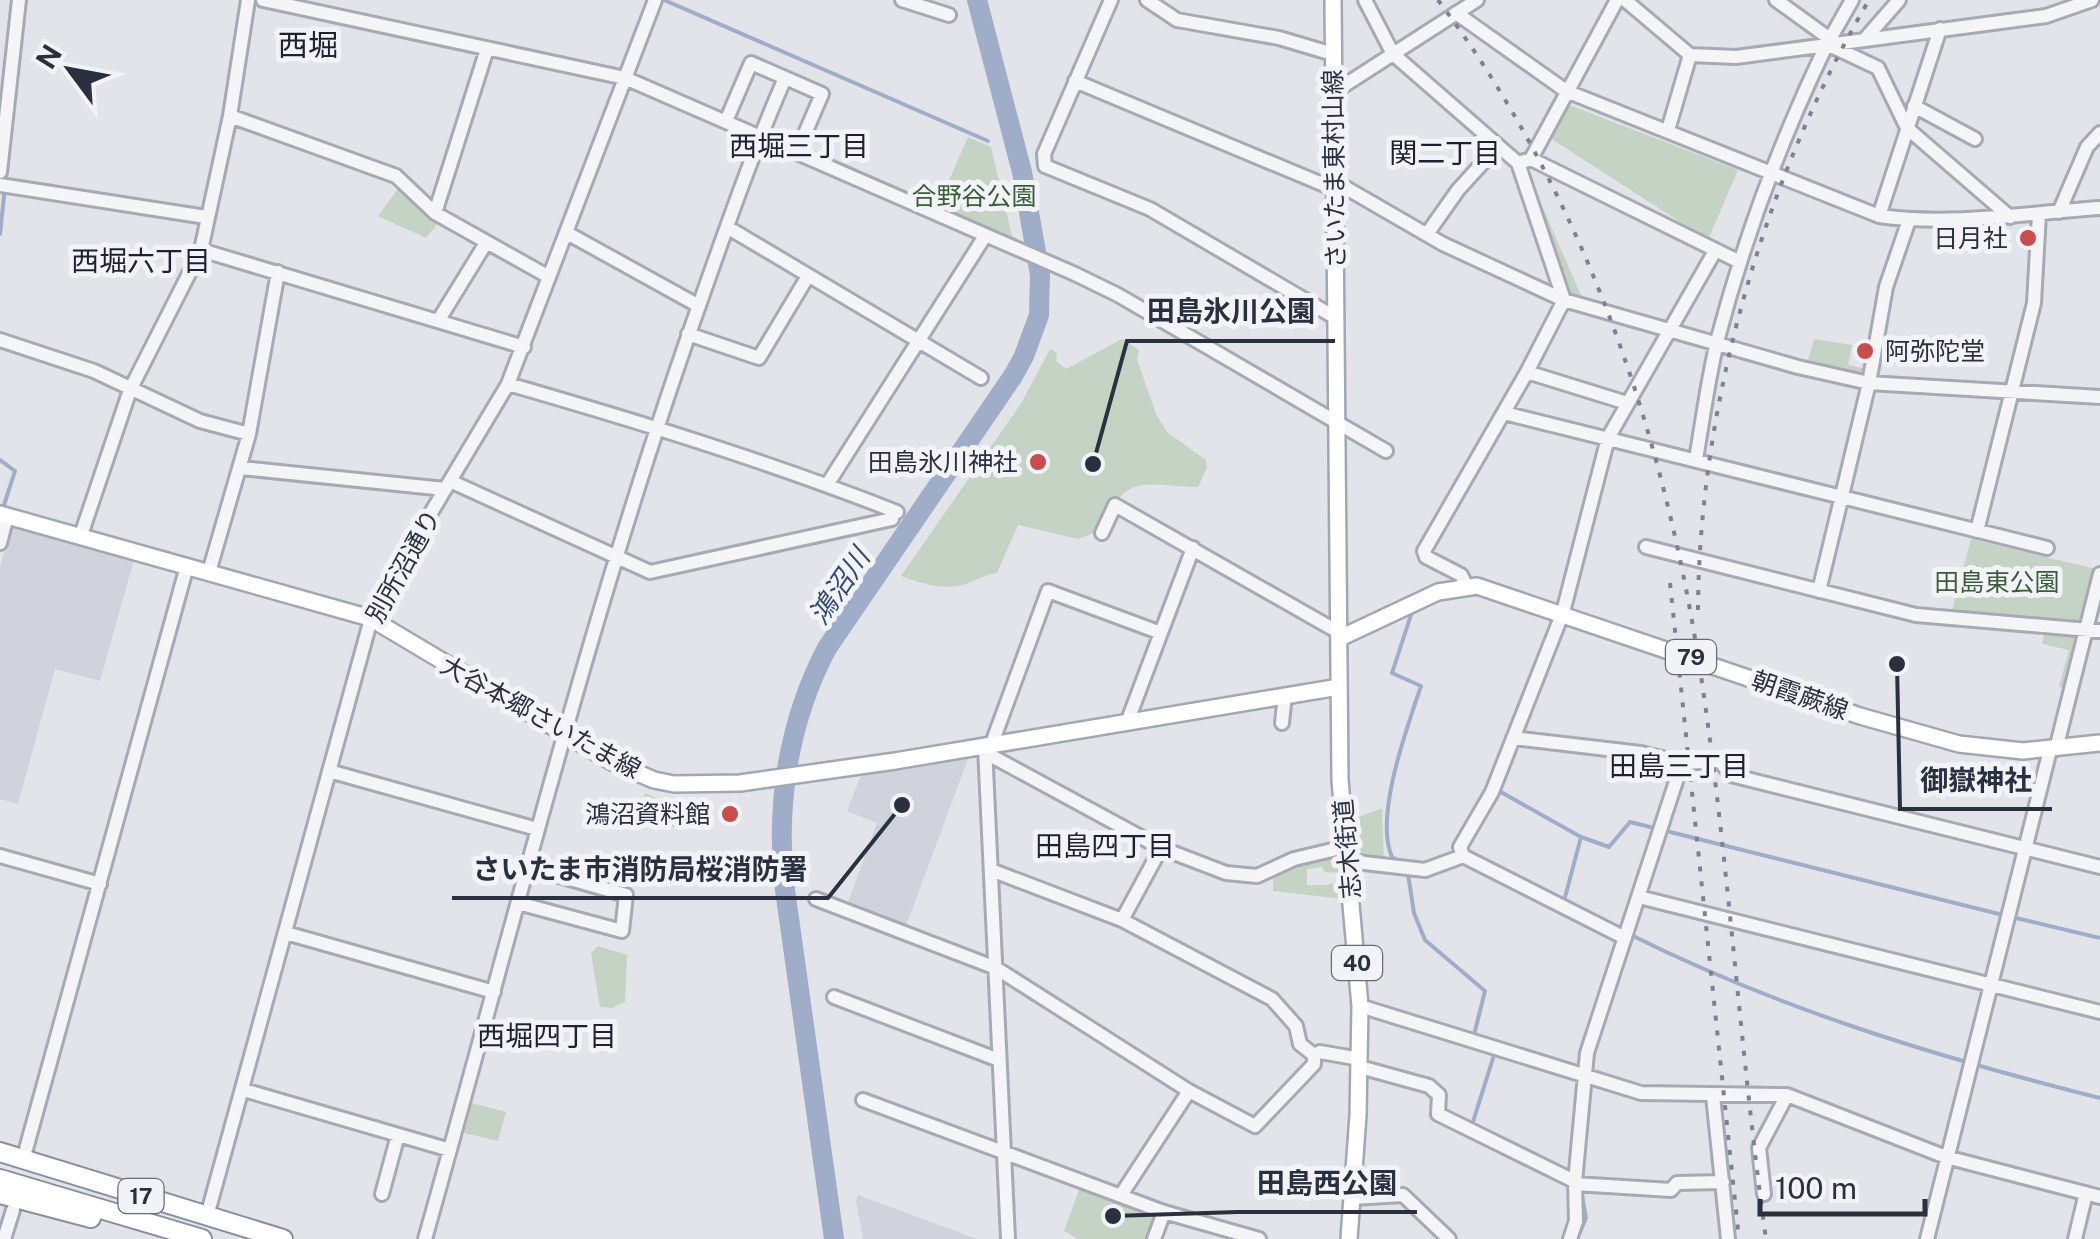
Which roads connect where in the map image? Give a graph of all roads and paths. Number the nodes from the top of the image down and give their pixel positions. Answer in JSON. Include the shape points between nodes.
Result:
{"nodes":[{"id":1,"x":19,"y":0,"type":"edge"},
{"id":2,"x":248,"y":0,"type":"edge"},
{"id":3,"x":263,"y":0,"type":"edge"},
{"id":4,"x":655,"y":0,"type":"edge"},
{"id":5,"x":902,"y":0,"type":"edge"},
{"id":6,"x":1111,"y":0,"type":"edge"},
{"id":7,"x":1147,"y":0,"type":"edge"},
{"id":8,"x":1333,"y":0,"type":"edge"},
{"id":9,"x":1365,"y":0,"type":"edge"},
{"id":10,"x":1477,"y":0,"type":"edge"},
{"id":11,"x":1617,"y":0,"type":"edge"},
{"id":12,"x":1625,"y":0,"type":"edge"},
{"id":13,"x":1776,"y":0,"type":"edge"},
{"id":14,"x":1852,"y":0,"type":"edge"},
{"id":15,"x":1900,"y":0,"type":"edge"},
{"id":16,"x":2096,"y":1,"type":"edge"},
{"id":17,"x":1456,"y":13,"type":"junction"},
{"id":18,"x":949,"y":15,"type":"dead end"},
{"id":19,"x":1940,"y":29,"type":"junction"},
{"id":20,"x":1865,"y":39,"type":"junction"},
{"id":21,"x":1829,"y":42,"type":"junction"},
{"id":22,"x":487,"y":49,"type":"junction"},
{"id":23,"x":1333,"y":54,"type":"junction"},
{"id":24,"x":1394,"y":54,"type":"junction"},
{"id":25,"x":1690,"y":55,"type":"junction"},
{"id":26,"x":625,"y":78,"type":"junction"},
{"id":27,"x":785,"y":78,"type":"junction"},
{"id":28,"x":1075,"y":81,"type":"junction"},
{"id":29,"x":1334,"y":92,"type":"junction"},
{"id":30,"x":1566,"y":92,"type":"junction"},
{"id":31,"x":1914,"y":106,"type":"junction"},
{"id":32,"x":230,"y":116,"type":"junction"},
{"id":33,"x":726,"y":121,"type":"junction"},
{"id":34,"x":1907,"y":128,"type":"junction"},
{"id":35,"x":1668,"y":130,"type":"junction"},
{"id":36,"x":2100,"y":133,"type":"edge"},
{"id":37,"x":760,"y":135,"type":"junction"},
{"id":38,"x":1975,"y":139,"type":"dead end"},
{"id":39,"x":1498,"y":146,"type":"junction"},
{"id":40,"x":797,"y":152,"type":"junction"},
{"id":41,"x":1525,"y":161,"type":"junction"},
{"id":42,"x":1769,"y":172,"type":"junction"},
{"id":43,"x":2,"y":182,"type":"edge"},
{"id":44,"x":1334,"y":185,"type":"junction"},
{"id":45,"x":2100,"y":208,"type":"edge"},
{"id":46,"x":2059,"y":212,"type":"junction"},
{"id":47,"x":435,"y":213,"type":"junction"},
{"id":48,"x":2039,"y":214,"type":"junction"},
{"id":49,"x":1879,"y":216,"type":"junction"},
{"id":50,"x":2010,"y":216,"type":"junction"},
{"id":51,"x":206,"y":217,"type":"junction"},
{"id":52,"x":1909,"y":220,"type":"junction"},
{"id":53,"x":727,"y":227,"type":"junction"},
{"id":54,"x":567,"y":233,"type":"junction"},
{"id":55,"x":1427,"y":234,"type":"junction"},
{"id":56,"x":985,"y":236,"type":"junction"},
{"id":57,"x":486,"y":243,"type":"junction"},
{"id":58,"x":202,"y":250,"type":"junction"},
{"id":59,"x":1715,"y":251,"type":"junction"},
{"id":60,"x":1740,"y":262,"type":"junction"},
{"id":61,"x":278,"y":272,"type":"junction"},
{"id":62,"x":808,"y":276,"type":"junction"},
{"id":63,"x":549,"y":278,"type":"junction"},
{"id":64,"x":1564,"y":300,"type":"junction"},
{"id":65,"x":699,"y":306,"type":"junction"},
{"id":66,"x":1336,"y":318,"type":"junction"},
{"id":67,"x":438,"y":321,"type":"junction"},
{"id":68,"x":1671,"y":328,"type":"junction"},
{"id":69,"x":688,"y":334,"type":"junction"},
{"id":70,"x":0,"y":340,"type":"edge"},
{"id":71,"x":918,"y":342,"type":"junction"},
{"id":72,"x":1717,"y":342,"type":"junction"},
{"id":73,"x":524,"y":346,"type":"junction"},
{"id":74,"x":1528,"y":372,"type":"junction"},
{"id":75,"x":981,"y":378,"type":"dead end"},
{"id":76,"x":1869,"y":383,"type":"junction"},
{"id":77,"x":508,"y":384,"type":"junction"},
{"id":78,"x":130,"y":390,"type":"junction"},
{"id":79,"x":2012,"y":392,"type":"junction"},
{"id":80,"x":2100,"y":397,"type":"edge"},
{"id":81,"x":1627,"y":403,"type":"junction"},
{"id":82,"x":1504,"y":413,"type":"junction"},
{"id":83,"x":1337,"y":423,"type":"junction"},
{"id":84,"x":655,"y":427,"type":"junction"},
{"id":85,"x":248,"y":434,"type":"junction"},
{"id":86,"x":1608,"y":438,"type":"junction"},
{"id":87,"x":1386,"y":451,"type":"dead end"},
{"id":88,"x":1696,"y":459,"type":"junction"},
{"id":89,"x":240,"y":468,"type":"junction"},
{"id":90,"x":827,"y":484,"type":"junction"},
{"id":91,"x":448,"y":485,"type":"junction"},
{"id":92,"x":1840,"y":496,"type":"junction"},
{"id":93,"x":4,"y":515,"type":"edge"},
{"id":94,"x":1977,"y":530,"type":"junction"},
{"id":95,"x":1102,"y":533,"type":"dead end"},
{"id":96,"x":81,"y":535,"type":"junction"},
{"id":97,"x":0,"y":543,"type":"edge"},
{"id":98,"x":1646,"y":546,"type":"dead end"},
{"id":99,"x":1193,"y":548,"type":"junction"},
{"id":100,"x":2047,"y":548,"type":"dead end"},
{"id":101,"x":616,"y":557,"type":"junction"},
{"id":102,"x":187,"y":566,"type":"junction"},
{"id":103,"x":209,"y":572,"type":"junction"},
{"id":104,"x":2100,"y":574,"type":"edge"},
{"id":105,"x":1466,"y":586,"type":"junction"},
{"id":106,"x":1819,"y":591,"type":"junction"},
{"id":107,"x":1564,"y":612,"type":"junction"},
{"id":108,"x":370,"y":618,"type":"junction"},
{"id":109,"x":2093,"y":631,"type":"edge"},
{"id":110,"x":1160,"y":634,"type":"junction"},
{"id":111,"x":1340,"y":635,"type":"junction"},
{"id":112,"x":1340,"y":687,"type":"junction"},
{"id":113,"x":1284,"y":695,"type":"junction"},
{"id":114,"x":1128,"y":720,"type":"junction"},
{"id":115,"x":1282,"y":723,"type":"dead end"},
{"id":116,"x":563,"y":735,"type":"junction"},
{"id":117,"x":1512,"y":738,"type":"junction"},
{"id":118,"x":2100,"y":743,"type":"edge"},
{"id":119,"x":987,"y":749,"type":"junction"},
{"id":120,"x":2053,"y":750,"type":"junction"},
{"id":121,"x":1682,"y":763,"type":"junction"},
{"id":122,"x":330,"y":771,"type":"junction"},
{"id":123,"x":538,"y":829,"type":"junction"},
{"id":124,"x":1161,"y":848,"type":"junction"},
{"id":125,"x":2024,"y":848,"type":"junction"},
{"id":126,"x":1346,"y":854,"type":"junction"},
{"id":127,"x":0,"y":856,"type":"edge"},
{"id":128,"x":1463,"y":856,"type":"junction"},
{"id":129,"x":528,"y":867,"type":"junction"},
{"id":130,"x":2100,"y":867,"type":"edge"},
{"id":131,"x":991,"y":870,"type":"junction"},
{"id":132,"x":100,"y":884,"type":"junction"},
{"id":133,"x":1639,"y":897,"type":"junction"},
{"id":134,"x":816,"y":899,"type":"dead end"},
{"id":135,"x":518,"y":902,"type":"junction"},
{"id":136,"x":1122,"y":920,"type":"junction"},
{"id":137,"x":286,"y":933,"type":"junction"},
{"id":138,"x":1625,"y":938,"type":"junction"},
{"id":139,"x":996,"y":968,"type":"junction"},
{"id":140,"x":1989,"y":984,"type":"junction"},
{"id":141,"x":494,"y":992,"type":"junction"},
{"id":142,"x":834,"y":997,"type":"dead end"},
{"id":143,"x":1360,"y":1006,"type":"junction"},
{"id":144,"x":2100,"y":1012,"type":"edge"},
{"id":145,"x":1314,"y":1055,"type":"junction"},
{"id":146,"x":999,"y":1060,"type":"junction"},
{"id":147,"x":1360,"y":1063,"type":"junction"},
{"id":148,"x":1586,"y":1076,"type":"junction"},
{"id":149,"x":244,"y":1090,"type":"junction"},
{"id":150,"x":1188,"y":1091,"type":"junction"},
{"id":151,"x":1713,"y":1096,"type":"junction"},
{"id":152,"x":1787,"y":1096,"type":"junction"},
{"id":153,"x":863,"y":1100,"type":"dead end"},
{"id":154,"x":398,"y":1135,"type":"junction"},
{"id":155,"x":450,"y":1150,"type":"junction"},
{"id":156,"x":0,"y":1152,"type":"edge"},
{"id":157,"x":1003,"y":1154,"type":"junction"},
{"id":158,"x":1946,"y":1156,"type":"junction"},
{"id":159,"x":22,"y":1160,"type":"junction"},
{"id":160,"x":0,"y":1163,"type":"edge"},
{"id":161,"x":0,"y":1179,"type":"edge"},
{"id":162,"x":1723,"y":1182,"type":"junction"},
{"id":163,"x":1576,"y":1183,"type":"junction"},
{"id":164,"x":0,"y":1194,"type":"edge"},
{"id":165,"x":382,"y":1194,"type":"dead end"},
{"id":166,"x":1764,"y":1194,"type":"dead end"},
{"id":167,"x":1121,"y":1195,"type":"junction"},
{"id":168,"x":2093,"y":1195,"type":"edge"},
{"id":169,"x":1353,"y":1198,"type":"junction"},
{"id":170,"x":14,"y":1210,"type":"dead end"},
{"id":171,"x":1164,"y":1212,"type":"junction"},
{"id":172,"x":207,"y":1216,"type":"junction"},
{"id":173,"x":4,"y":1239,"type":"edge"},
{"id":174,"x":174,"y":1239,"type":"edge"},
{"id":175,"x":202,"y":1239,"type":"edge"},
{"id":176,"x":256,"y":1239,"type":"edge"},
{"id":177,"x":282,"y":1239,"type":"edge"},
{"id":178,"x":425,"y":1239,"type":"edge"},
{"id":179,"x":1008,"y":1239,"type":"edge"},
{"id":180,"x":1154,"y":1239,"type":"edge"},
{"id":181,"x":1259,"y":1239,"type":"edge"},
{"id":182,"x":1350,"y":1239,"type":"edge"},
{"id":183,"x":1449,"y":1239,"type":"edge"},
{"id":184,"x":1570,"y":1239,"type":"edge"},
{"id":185,"x":1728,"y":1239,"type":"edge"},
{"id":186,"x":1927,"y":1239,"type":"edge"},
{"id":187,"x":2075,"y":1239,"type":"edge"}],
"edges":[{"from":1,"to":43,"type":"street"},
{"from":2,"to":32,"type":"street"},
{"from":3,"to":22,"type":"street"},
{"from":4,"to":26,"type":"street","name":"別所沼通り"},
{"from":5,"to":18,"type":"street"},
{"from":6,"to":28,"type":"street"},
{"from":7,"to":23,"type":"street","via":[[1178,20]]},
{"from":8,"to":23,"type":"main road","name":"さいたま東村山線","number":"40"},
{"from":9,"to":24,"type":"street"},
{"from":10,"to":17,"type":"street"},
{"from":11,"to":30,"type":"street"},
{"from":12,"to":25,"type":"street"},
{"from":13,"to":21,"type":"street"},
{"from":14,"to":21,"type":"street"},
{"from":15,"to":20,"type":"street"},
{"from":16,"to":19,"type":"street","via":[[2046,16]]},
{"from":17,"to":24,"type":"street"},
{"from":17,"to":30,"type":"street"},
{"from":19,"to":20,"type":"street"},
{"from":19,"to":31,"type":"street"},
{"from":20,"to":21,"type":"street"},
{"from":21,"to":25,"type":"street","via":[[1736,57]]},
{"from":21,"to":34,"type":"street","via":[[1878,68]]},
{"from":21,"to":42,"type":"street"},
{"from":22,"to":26,"type":"street"},
{"from":22,"to":47,"type":"street"},
{"from":23,"to":29,"type":"main road","name":"さいたま東村山線","number":"40"},
{"from":24,"to":29,"type":"street"},
{"from":24,"to":39,"type":"street"},
{"from":25,"to":35,"type":"street"},
{"from":26,"to":33,"type":"street"},
{"from":26,"to":54,"type":"street","name":"別所沼通り"},
{"from":27,"to":33,"type":"street","via":[[751,63]]},
{"from":27,"to":37,"type":"street"},
{"from":27,"to":40,"type":"street","via":[[822,94]]},
{"from":28,"to":44,"type":"street"},
{"from":28,"to":66,"type":"street","via":[[1045,166],[1150,210]]},
{"from":29,"to":44,"type":"main road","name":"さいたま東村山線","number":"40"},
{"from":30,"to":35,"type":"street"},
{"from":30,"to":41,"type":"street"},
{"from":31,"to":34,"type":"street"},
{"from":31,"to":38,"type":"street"},
{"from":32,"to":47,"type":"street","via":[[396,176]]},
{"from":32,"to":51,"type":"street"},
{"from":33,"to":37,"type":"street"},
{"from":34,"to":49,"type":"street"},
{"from":34,"to":50,"type":"street"},
{"from":35,"to":42,"type":"street"},
{"from":36,"to":46,"type":"street"},
{"from":37,"to":40,"type":"street"},
{"from":37,"to":53,"type":"street"},
{"from":39,"to":41,"type":"street"},
{"from":39,"to":55,"type":"street"},
{"from":40,"to":56,"type":"street"},
{"from":41,"to":59,"type":"street"},
{"from":41,"to":64,"type":"street"},
{"from":42,"to":49,"type":"street"},
{"from":42,"to":60,"type":"street"},
{"from":43,"to":51,"type":"street"},
{"from":44,"to":55,"type":"street"},
{"from":44,"to":66,"type":"main road","name":"さいたま東村山線","number":"40"},
{"from":45,"to":46,"type":"street"},
{"from":46,"to":48,"type":"street"},
{"from":47,"to":57,"type":"street"},
{"from":48,"to":50,"type":"street"},
{"from":48,"to":79,"type":"street","via":[[2034,303]]},
{"from":49,"to":52,"type":"street"},
{"from":50,"to":52,"type":"street"},
{"from":51,"to":58,"type":"street"},
{"from":52,"to":76,"type":"street","via":[[1886,288]]},
{"from":53,"to":62,"type":"street"},
{"from":53,"to":65,"type":"street"},
{"from":54,"to":63,"type":"street","name":"別所沼通り"},
{"from":54,"to":65,"type":"street"},
{"from":55,"to":64,"type":"street"},
{"from":56,"to":71,"type":"street"},
{"from":56,"to":83,"type":"street","via":[[1118,296]]},
{"from":57,"to":63,"type":"street"},
{"from":57,"to":67,"type":"street"},
{"from":58,"to":61,"type":"street"},
{"from":58,"to":78,"type":"street"},
{"from":59,"to":60,"type":"street"},
{"from":59,"to":68,"type":"street"},
{"from":60,"to":72,"type":"street"},
{"from":61,"to":67,"type":"street"},
{"from":61,"to":85,"type":"street"},
{"from":62,"to":69,"type":"street","via":[[759,358]]},
{"from":62,"to":71,"type":"street"},
{"from":63,"to":73,"type":"street","name":"別所沼通り"},
{"from":64,"to":68,"type":"street"},
{"from":64,"to":74,"type":"street"},
{"from":65,"to":69,"type":"street"},
{"from":66,"to":83,"type":"main road","name":"さいたま東村山線","number":"40"},
{"from":67,"to":73,"type":"street"},
{"from":68,"to":72,"type":"street"},
{"from":68,"to":81,"type":"street"},
{"from":69,"to":84,"type":"street"},
{"from":70,"to":78,"type":"street","via":[[94,370]]},
{"from":71,"to":75,"type":"street"},
{"from":71,"to":90,"type":"street"},
{"from":72,"to":76,"type":"street"},
{"from":72,"to":88,"type":"street"},
{"from":73,"to":77,"type":"street","name":"別所沼通り"},
{"from":74,"to":81,"type":"street"},
{"from":74,"to":82,"type":"street"},
{"from":76,"to":79,"type":"street"},
{"from":76,"to":92,"type":"street"},
{"from":77,"to":84,"type":"street"},
{"from":77,"to":91,"type":"street","name":"別所沼通り"},
{"from":78,"to":85,"type":"street"},
{"from":78,"to":96,"type":"street"},
{"from":79,"to":80,"type":"street"},
{"from":79,"to":94,"type":"street"},
{"from":81,"to":86,"type":"street"},
{"from":82,"to":86,"type":"street"},
{"from":82,"to":105,"type":"street","via":[[1424,551],[1461,575]]},
{"from":83,"to":87,"type":"street"},
{"from":83,"to":111,"type":"main road","name":"さいたま東村山線","number":"40"},
{"from":84,"to":90,"type":"street"},
{"from":84,"to":101,"type":"street"},
{"from":85,"to":89,"type":"street"},
{"from":86,"to":88,"type":"street"},
{"from":86,"to":107,"type":"street"},
{"from":88,"to":92,"type":"street"},
{"from":89,"to":91,"type":"street"},
{"from":89,"to":103,"type":"street"},
{"from":90,"to":101,"type":"street","via":[[895,516],[650,572]]},
{"from":91,"to":101,"type":"street"},
{"from":91,"to":108,"type":"street","name":"別所沼通り"},
{"from":92,"to":94,"type":"street"},
{"from":92,"to":106,"type":"street"},
{"from":93,"to":96,"type":"main road","name":"大谷本郷さいたま線"},
{"from":93,"to":97,"type":"street"},
{"from":94,"to":100,"type":"street"},
{"from":95,"to":99,"type":"street","via":[[1115,505]]},
{"from":96,"to":102,"type":"main road","name":"大谷本郷さいたま線"},
{"from":98,"to":106,"type":"street"},
{"from":99,"to":110,"type":"street"},
{"from":99,"to":111,"type":"street"},
{"from":101,"to":116,"type":"street"},
{"from":102,"to":103,"type":"main road","name":"大谷本郷さいたま線"},
{"from":102,"to":132,"type":"street"},
{"from":103,"to":108,"type":"main road","name":"大谷本郷さいたま線"},
{"from":104,"to":109,"type":"street"},
{"from":105,"to":107,"type":"main road","name":"朝霞蕨線","number":"79"},
{"from":105,"to":111,"type":"main road","name":"朝霞蕨線","number":"79"},
{"from":106,"to":109,"type":"street","via":[[1916,615]]},
{"from":107,"to":117,"type":"street"},
{"from":107,"to":120,"type":"main road","name":"朝霞蕨線","number":"79","via":[[1860,716],[1942,739]]},
{"from":108,"to":116,"type":"main road","name":"大谷本郷さいたま線"},
{"from":108,"to":122,"type":"street","name":"別所沼通り"},
{"from":109,"to":120,"type":"street"},
{"from":110,"to":114,"type":"street"},
{"from":110,"to":119,"type":"street","via":[[1048,592]]},
{"from":111,"to":112,"type":"main road","name":"志木街道","number":"40"},
{"from":112,"to":113,"type":"main road","name":"大谷本郷さいたま線"},
{"from":112,"to":126,"type":"main road","name":"志木街道","number":"40"},
{"from":113,"to":114,"type":"main road","name":"大谷本郷さいたま線"},
{"from":113,"to":115,"type":"street"},
{"from":114,"to":119,"type":"main road","name":"大谷本郷さいたま線"},
{"from":116,"to":119,"type":"main road","name":"大谷本郷さいたま線","via":[[664,782],[718,785]]},
{"from":116,"to":123,"type":"street"},
{"from":117,"to":121,"type":"street"},
{"from":117,"to":128,"type":"street","via":[[1492,792],[1460,847]]},
{"from":118,"to":120,"type":"main road","name":"朝霞蕨線","number":"79"},
{"from":119,"to":124,"type":"street"},
{"from":119,"to":131,"type":"street"},
{"from":120,"to":125,"type":"street"},
{"from":121,"to":125,"type":"street","via":[[1720,761],[1731,775]]},
{"from":121,"to":133,"type":"street"},
{"from":122,"to":123,"type":"street"},
{"from":122,"to":137,"type":"street","name":"別所沼通り"},
{"from":123,"to":129,"type":"street"},
{"from":124,"to":126,"type":"street","via":[[1226,873],[1257,876],[1294,860]]},
{"from":124,"to":136,"type":"street"},
{"from":125,"to":130,"type":"street"},
{"from":125,"to":140,"type":"street"},
{"from":126,"to":128,"type":"street","via":[[1425,870]]},
{"from":126,"to":143,"type":"main road","name":"志木街道","number":"40"},
{"from":127,"to":132,"type":"street"},
{"from":128,"to":138,"type":"street"},
{"from":129,"to":135,"type":"street"},
{"from":129,"to":135,"type":"street","via":[[626,895],[622,931]]},
{"from":131,"to":136,"type":"street"},
{"from":131,"to":139,"type":"street"},
{"from":132,"to":159,"type":"street"},
{"from":133,"to":138,"type":"street"},
{"from":133,"to":140,"type":"street"},
{"from":134,"to":139,"type":"street"},
{"from":135,"to":141,"type":"street"},
{"from":136,"to":145,"type":"street","via":[[1272,1000]]},
{"from":137,"to":141,"type":"street"},
{"from":137,"to":149,"type":"street","name":"別所沼通り"},
{"from":138,"to":148,"type":"street"},
{"from":139,"to":146,"type":"street"},
{"from":139,"to":150,"type":"street"},
{"from":140,"to":144,"type":"street"},
{"from":140,"to":158,"type":"street"},
{"from":141,"to":155,"type":"street"},
{"from":142,"to":146,"type":"street"},
{"from":143,"to":147,"type":"main road","name":"志木街道","number":"40"},
{"from":143,"to":148,"type":"street"},
{"from":145,"to":147,"type":"street"},
{"from":145,"to":150,"type":"street","via":[[1314,1064],[1254,1126]]},
{"from":146,"to":157,"type":"street"},
{"from":147,"to":163,"type":"street","via":[[1429,1086],[1439,1095],[1438,1114]]},
{"from":147,"to":169,"type":"main road","name":"志木街道","number":"40"},
{"from":148,"to":151,"type":"street","via":[[1642,1093]]},
{"from":148,"to":163,"type":"street"},
{"from":149,"to":154,"type":"street"},
{"from":149,"to":172,"type":"street","name":"別所沼通り"},
{"from":150,"to":167,"type":"street"},
{"from":151,"to":152,"type":"street"},
{"from":151,"to":162,"type":"street"},
{"from":152,"to":158,"type":"street"},
{"from":152,"to":166,"type":"street","via":[[1759,1148]]},
{"from":153,"to":157,"type":"street"},
{"from":154,"to":155,"type":"street"},
{"from":154,"to":165,"type":"street"},
{"from":155,"to":178,"type":"street"},
{"from":156,"to":159,"type":"highway","number":"17"},
{"from":157,"to":167,"type":"street"},
{"from":157,"to":179,"type":"street"},
{"from":158,"to":168,"type":"street"},
{"from":158,"to":186,"type":"street"},
{"from":159,"to":172,"type":"highway","number":"17"},
{"from":160,"to":176,"type":"highway"},
{"from":161,"to":175,"type":"highway"},
{"from":162,"to":163,"type":"street","via":[[1677,1182],[1671,1190]]},
{"from":162,"to":185,"type":"street"},
{"from":163,"to":184,"type":"street"},
{"from":164,"to":174,"type":"highway","number":"17"},
{"from":167,"to":171,"type":"street"},
{"from":168,"to":187,"type":"street"},
{"from":169,"to":182,"type":"main road","name":"志木街道","number":"40"},
{"from":169,"to":183,"type":"street","via":[[1403,1194]]},
{"from":170,"to":173,"type":"street"},
{"from":171,"to":180,"type":"street"},
{"from":171,"to":181,"type":"street"},
{"from":172,"to":177,"type":"highway","number":"17"}]}
